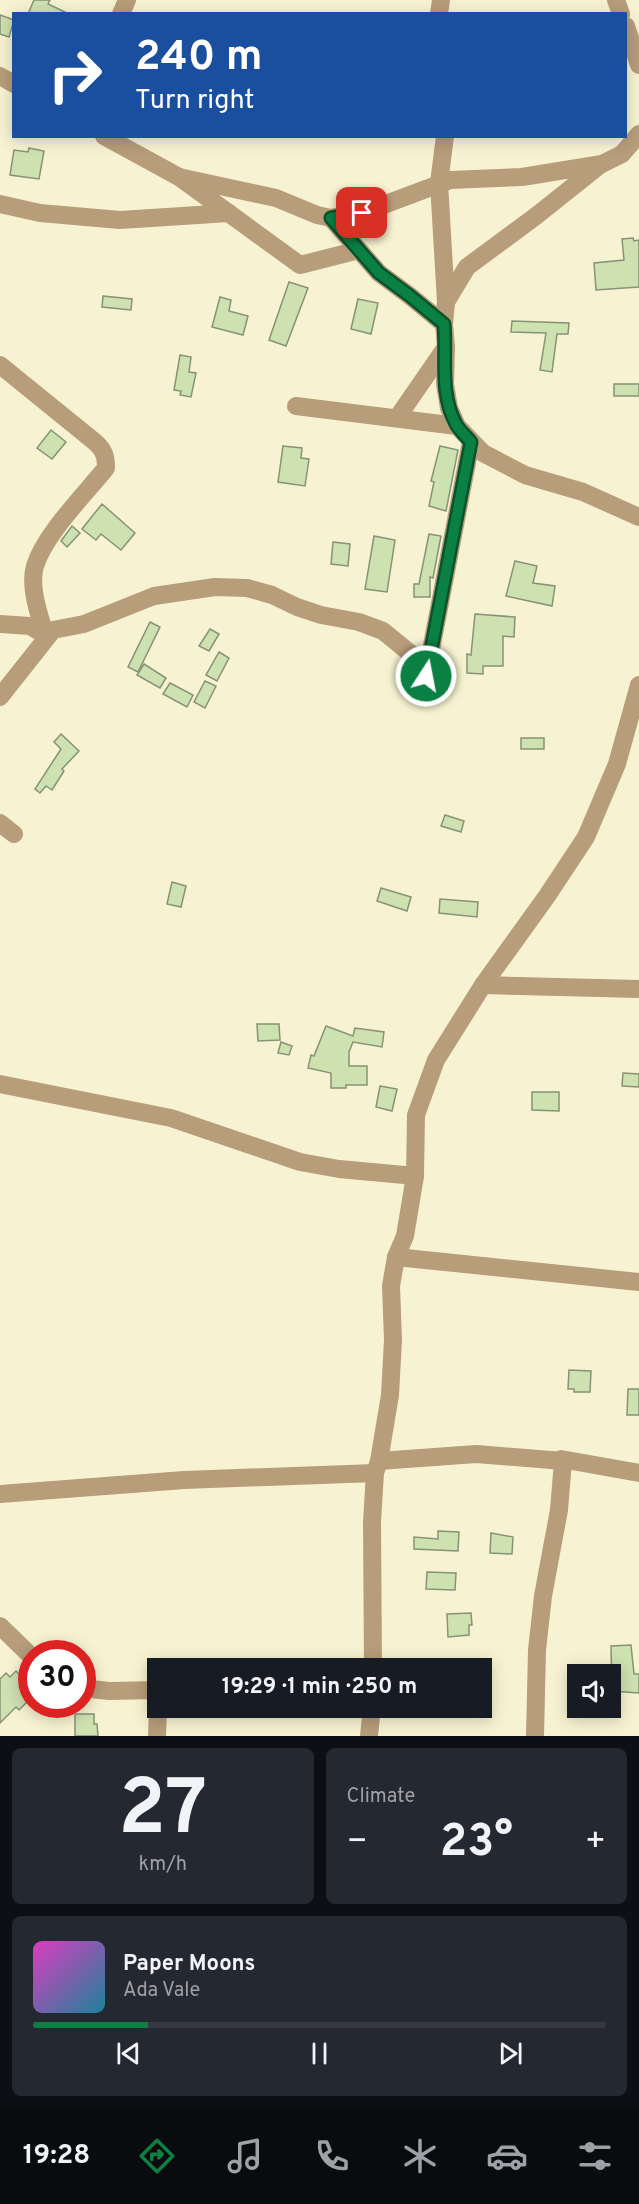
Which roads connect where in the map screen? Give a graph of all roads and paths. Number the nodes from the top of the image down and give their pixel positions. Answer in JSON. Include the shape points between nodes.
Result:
{"nodes":[{"id":1,"x":627,"y":29,"type":"edge"},
{"id":2,"x":639,"y":65,"type":"edge"},
{"id":3,"x":639,"y":134,"type":"edge"},
{"id":4,"x":108,"y":138,"type":"edge"},
{"id":5,"x":445,"y":138,"type":"edge"},
{"id":6,"x":602,"y":164,"type":"junction"},
{"id":7,"x":179,"y":177,"type":"junction"},
{"id":8,"x":439,"y":183,"type":"junction"},
{"id":9,"x":0,"y":204,"type":"edge"},
{"id":10,"x":229,"y":213,"type":"junction"},
{"id":11,"x":331,"y":218,"type":"junction"},
{"id":12,"x":359,"y":250,"type":"junction"},
{"id":13,"x":446,"y":302,"type":"junction"},
{"id":14,"x":444,"y":324,"type":"junction"},
{"id":15,"x":446,"y":347,"type":"junction"},
{"id":16,"x":0,"y":365,"type":"edge"},
{"id":17,"x":296,"y":406,"type":"dead end"},
{"id":18,"x":397,"y":418,"type":"junction"},
{"id":19,"x":457,"y":426,"type":"junction"},
{"id":20,"x":471,"y":442,"type":"junction"},
{"id":21,"x":639,"y":517,"type":"edge"},
{"id":22,"x":0,"y":624,"type":"edge"},
{"id":23,"x":46,"y":635,"type":"junction"},
{"id":24,"x":639,"y":685,"type":"edge"},
{"id":25,"x":0,"y":697,"type":"edge"},
{"id":26,"x":483,"y":985,"type":"junction"},
{"id":27,"x":639,"y":989,"type":"edge"},
{"id":28,"x":0,"y":1084,"type":"edge"},
{"id":29,"x":415,"y":1176,"type":"junction"},
{"id":30,"x":396,"y":1257,"type":"junction"},
{"id":31,"x":639,"y":1282,"type":"edge"},
{"id":32,"x":563,"y":1461,"type":"junction"},
{"id":33,"x":377,"y":1467,"type":"junction"},
{"id":34,"x":639,"y":1473,"type":"edge"},
{"id":35,"x":0,"y":1494,"type":"edge"},
{"id":36,"x":0,"y":1626,"type":"edge"},
{"id":37,"x":18,"y":1643,"type":"edge"},
{"id":38,"x":373,"y":1658,"type":"edge"},
{"id":39,"x":96,"y":1690,"type":"edge"},
{"id":40,"x":147,"y":1690,"type":"edge"},
{"id":41,"x":158,"y":1718,"type":"edge"},
{"id":42,"x":371,"y":1718,"type":"edge"},
{"id":43,"x":157,"y":1736,"type":"edge"},
{"id":44,"x":369,"y":1736,"type":"edge"},
{"id":45,"x":535,"y":1736,"type":"edge"}],
"edges":[{"from":1,"to":2,"type":"street"},
{"from":3,"to":6,"type":"street","via":[[622,154]]},
{"from":4,"to":7,"type":"street"},
{"from":5,"to":8,"type":"street"},
{"from":6,"to":8,"type":"street","via":[[522,177]]},
{"from":6,"to":13,"type":"street","via":[[467,267]]},
{"from":7,"to":10,"type":"street"},
{"from":7,"to":11,"type":"street","via":[[276,198]]},
{"from":8,"to":11,"type":"street","via":[[362,213]]},
{"from":8,"to":13,"type":"street"},
{"from":9,"to":10,"type":"street","via":[[40,213],[120,220]]},
{"from":10,"to":12,"type":"street","via":[[300,265]]},
{"from":11,"to":12,"type":"street"},
{"from":12,"to":14,"type":"street","via":[[379,273]]},
{"from":13,"to":14,"type":"street"},
{"from":14,"to":15,"type":"street"},
{"from":15,"to":18,"type":"street"},
{"from":15,"to":19,"type":"street","via":[[445,384]]},
{"from":16,"to":23,"type":"street","via":[[105,452],[106,468],[46,543],[35,567],[35,600]]},
{"from":17,"to":18,"type":"street"},
{"from":18,"to":19,"type":"street"},
{"from":19,"to":20,"type":"street"},
{"from":20,"to":21,"type":"street","via":[[483,453],[525,475],[583,492]]},
{"from":20,"to":23,"type":"street","via":[[426,676],[416,658],[383,631],[321,615],[248,588],[215,587],[154,596]]},
{"from":22,"to":23,"type":"street","via":[[30,626]]},
{"from":23,"to":25,"type":"street"},
{"from":24,"to":26,"type":"street","via":[[617,764],[586,837]]},
{"from":26,"to":27,"type":"street"},
{"from":26,"to":29,"type":"street","via":[[436,1060],[416,1115]]},
{"from":28,"to":29,"type":"street","via":[[171,1118],[300,1162]]},
{"from":29,"to":30,"type":"street","via":[[405,1236]]},
{"from":30,"to":31,"type":"street"},
{"from":30,"to":33,"type":"street","via":[[391,1286],[390,1395]]},
{"from":32,"to":33,"type":"street","via":[[476,1454]]},
{"from":32,"to":34,"type":"street"},
{"from":32,"to":45,"type":"street","via":[[537,1650]]},
{"from":33,"to":35,"type":"street"},
{"from":33,"to":38,"type":"street","via":[[372,1522]]},
{"from":36,"to":37,"type":"street"},
{"from":39,"to":40,"type":"street"},
{"from":41,"to":43,"type":"street"},
{"from":42,"to":44,"type":"street"}]}
